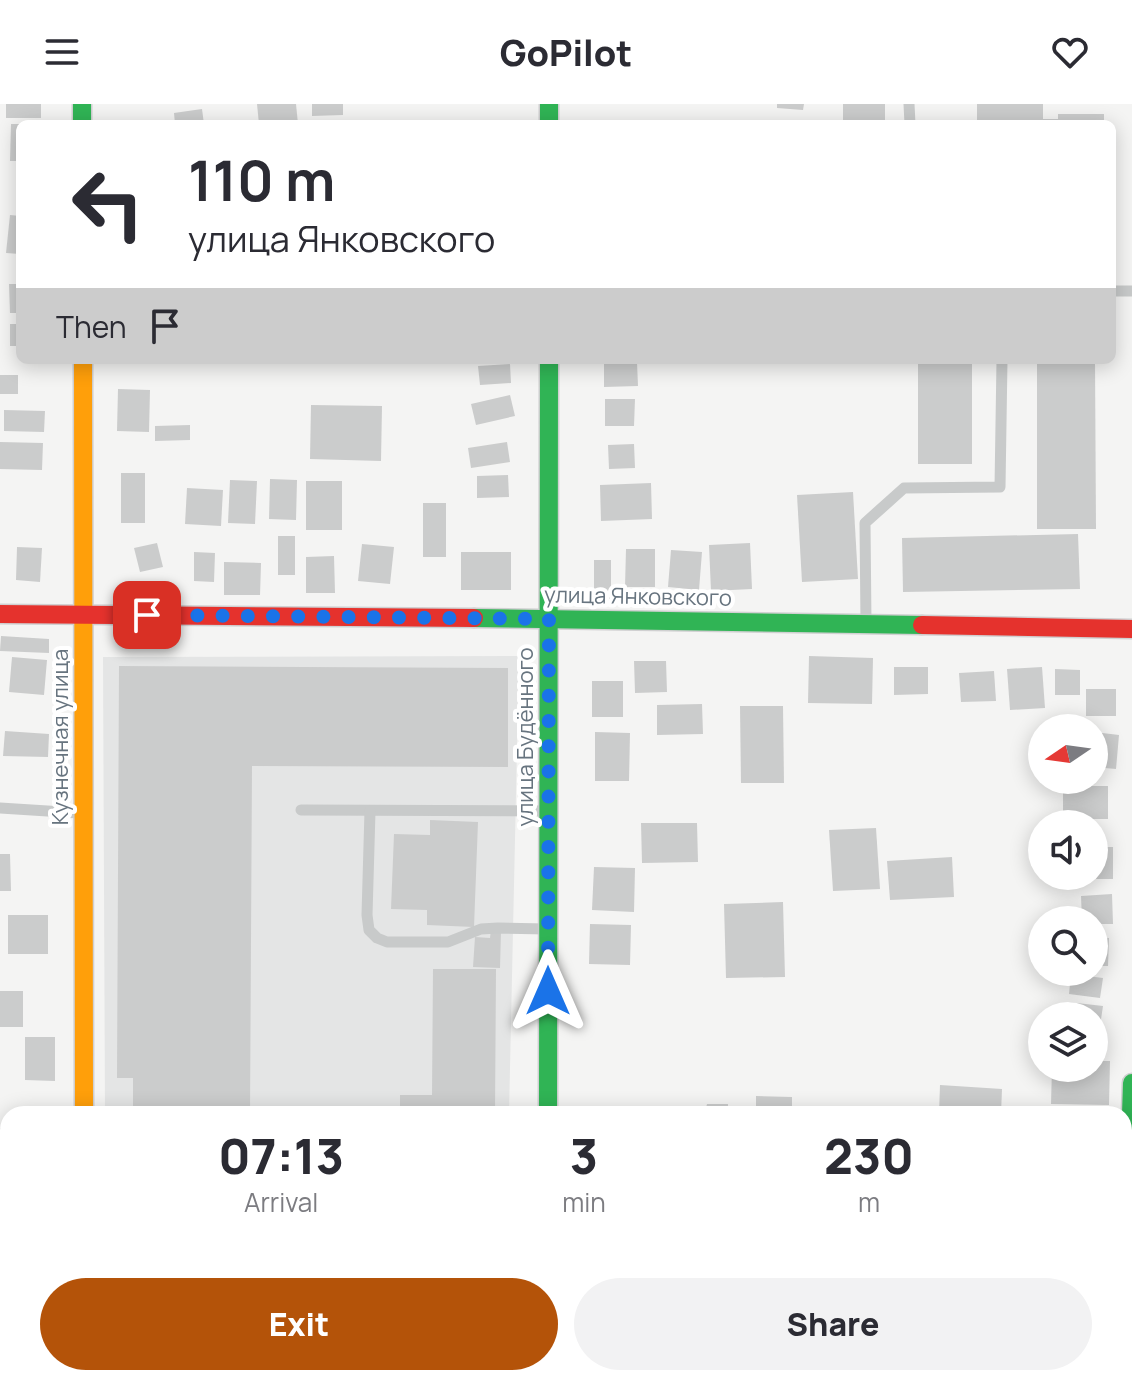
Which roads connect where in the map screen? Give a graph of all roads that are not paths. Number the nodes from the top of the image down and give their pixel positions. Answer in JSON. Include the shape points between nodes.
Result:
{"nodes":[{"id":1,"x":83,"y":364,"type":"edge"},
{"id":2,"x":549,"y":364,"type":"edge"},
{"id":3,"x":1002,"y":364,"type":"edge"},
{"id":4,"x":0,"y":614,"type":"edge"},
{"id":5,"x":85,"y":615,"type":"junction"},
{"id":6,"x":549,"y":619,"type":"junction"},
{"id":7,"x":866,"y":623,"type":"junction"},
{"id":8,"x":1132,"y":629,"type":"edge"},
{"id":9,"x":0,"y":808,"type":"edge"},
{"id":10,"x":301,"y":810,"type":"dead end"},
{"id":11,"x":370,"y":811,"type":"junction"},
{"id":12,"x":549,"y":811,"type":"junction"},
{"id":13,"x":84,"y":814,"type":"junction"},
{"id":14,"x":548,"y":930,"type":"junction"},
{"id":15,"x":1132,"y":1083,"type":"edge"},
{"id":16,"x":84,"y":1106,"type":"edge"},
{"id":17,"x":548,"y":1106,"type":"edge"},
{"id":18,"x":1131,"y":1106,"type":"edge"}],
"edges":[{"from":1,"to":5,"type":"street","name":"Кузнечная улица"},
{"from":2,"to":6,"type":"street","name":"улица Будённого"},
{"from":3,"to":7,"type":"lane","via":[[1000,487],[904,488],[865,523]]},
{"from":4,"to":5,"type":"street","name":"улица Янковского"},
{"from":5,"to":6,"type":"street","name":"улица Янковского"},
{"from":5,"to":13,"type":"street","name":"Кузнечная улица"},
{"from":6,"to":7,"type":"street","name":"улица Янковского"},
{"from":6,"to":12,"type":"street","name":"улица Будённого"},
{"from":7,"to":8,"type":"street","name":"улица Янковского"},
{"from":9,"to":13,"type":"lane"},
{"from":10,"to":11,"type":"lane"},
{"from":11,"to":12,"type":"lane"},
{"from":11,"to":14,"type":"lane","via":[[367,915],[369,930],[377,938],[448,942],[481,929]]},
{"from":12,"to":14,"type":"street","name":"улица Будённого"},
{"from":13,"to":16,"type":"street","name":"Кузнечная улица"},
{"from":14,"to":17,"type":"street","name":"улица Будённого"},
{"from":15,"to":18,"type":"street"}]}
